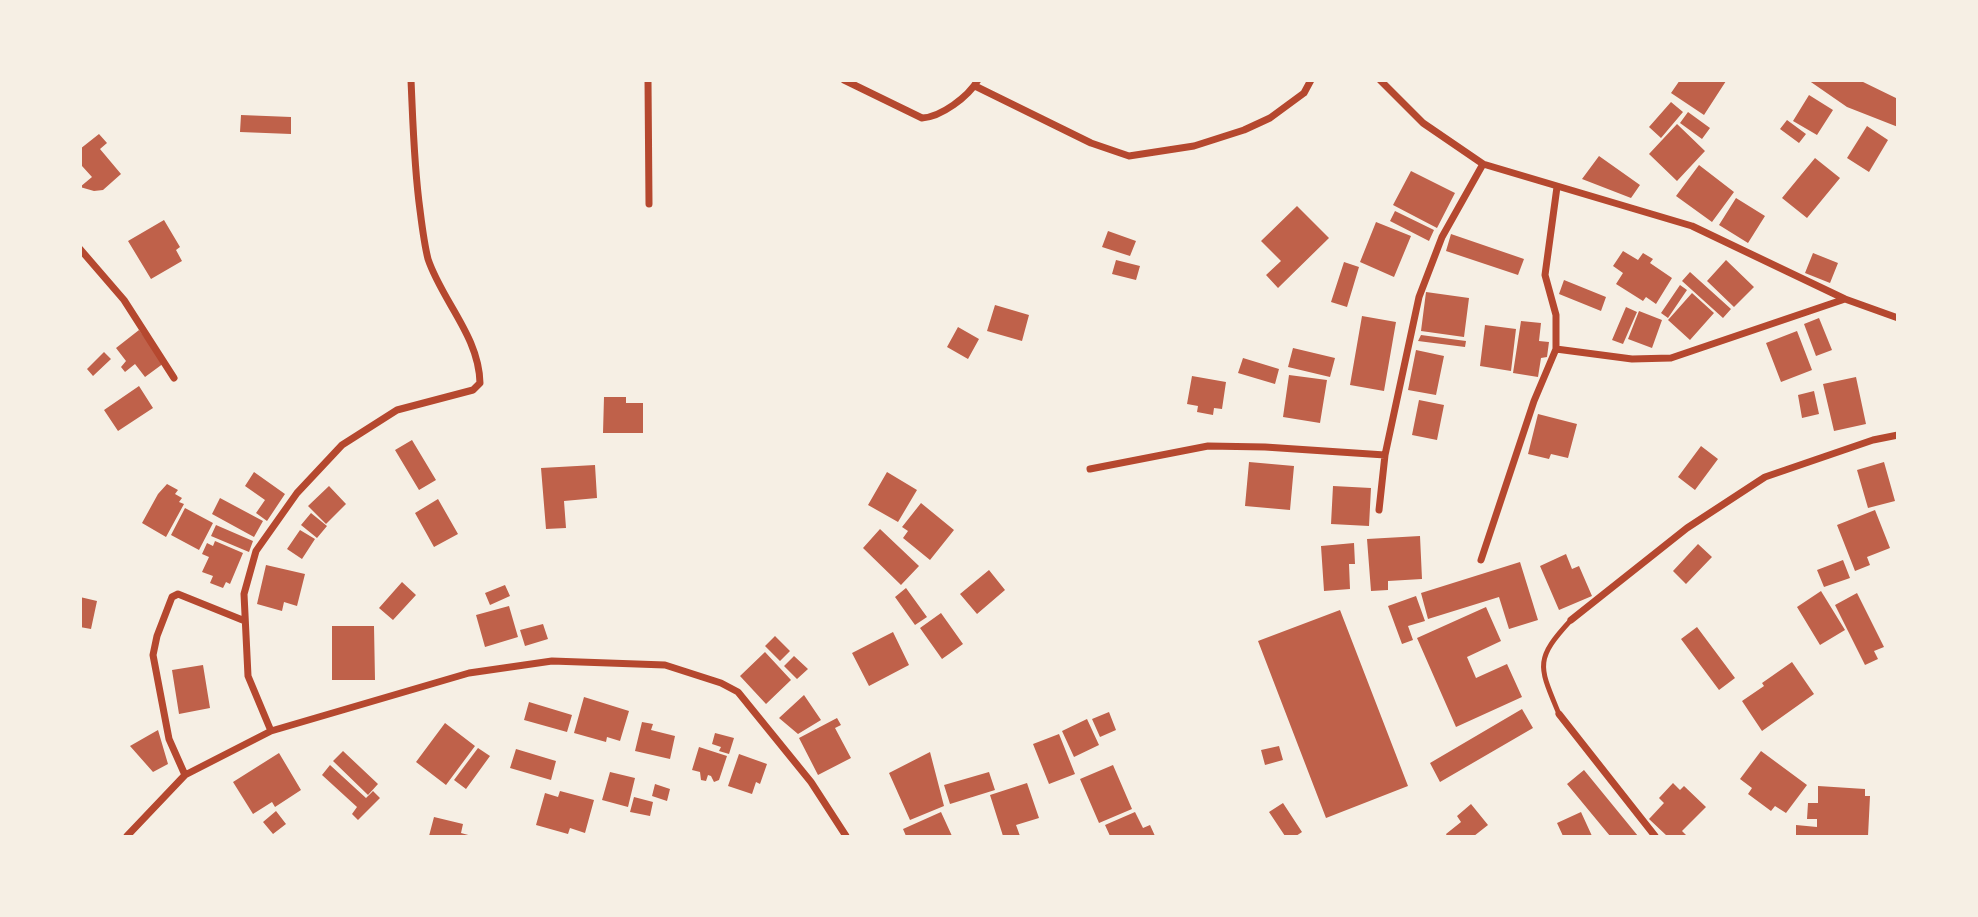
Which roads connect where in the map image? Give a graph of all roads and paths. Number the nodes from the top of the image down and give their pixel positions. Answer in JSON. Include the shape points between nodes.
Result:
{"nodes":[{"id":1,"x":411,"y":80,"type":"edge"},
{"id":2,"x":648,"y":80,"type":"edge"},
{"id":3,"x":844,"y":80,"type":"edge"},
{"id":4,"x":1311,"y":80,"type":"edge"},
{"id":5,"x":1380,"y":80,"type":"edge"},
{"id":6,"x":977,"y":83,"type":"edge"},
{"id":7,"x":1483,"y":164,"type":"junction"},
{"id":8,"x":1558,"y":187,"type":"junction"},
{"id":9,"x":649,"y":204,"type":"dead end"},
{"id":10,"x":80,"y":249,"type":"edge"},
{"id":11,"x":1845,"y":299,"type":"junction"},
{"id":12,"x":1898,"y":318,"type":"edge"},
{"id":13,"x":1556,"y":349,"type":"junction"},
{"id":14,"x":174,"y":378,"type":"dead end"},
{"id":15,"x":1898,"y":435,"type":"edge"},
{"id":16,"x":1385,"y":455,"type":"junction"},
{"id":17,"x":1090,"y":469,"type":"dead end"},
{"id":18,"x":1379,"y":510,"type":"dead end"},
{"id":19,"x":1481,"y":559,"type":"dead end"},
{"id":20,"x":1571,"y":620,"type":"joint"},
{"id":21,"x":245,"y":621,"type":"junction"},
{"id":22,"x":1559,"y":714,"type":"joint"},
{"id":23,"x":271,"y":731,"type":"junction"},
{"id":24,"x":185,"y":775,"type":"junction"},
{"id":25,"x":127,"y":836,"type":"edge"},
{"id":26,"x":846,"y":836,"type":"edge"},
{"id":27,"x":1655,"y":836,"type":"edge"}],
"edges":[{"from":1,"to":21,"type":"street","via":[[424,242],[476,355],[480,383],[473,390],[397,410],[342,445],[297,493],[256,551],[244,594]]},
{"from":2,"to":9,"type":"street"},
{"from":3,"to":6,"type":"street","via":[[922,118],[940,113]]},
{"from":4,"to":6,"type":"street","via":[[1304,93],[1244,130],[1194,146],[1129,156],[1091,142]]},
{"from":5,"to":7,"type":"street","via":[[1423,123]]},
{"from":7,"to":8,"type":"street"},
{"from":7,"to":16,"type":"street","via":[[1442,237],[1419,298]]},
{"from":8,"to":11,"type":"street","via":[[1692,226]]},
{"from":8,"to":13,"type":"street","via":[[1545,275],[1556,315]]},
{"from":10,"to":14,"type":"street","via":[[124,300]]},
{"from":11,"to":12,"type":"street"},
{"from":11,"to":13,"type":"street","via":[[1671,358],[1632,359]]},
{"from":13,"to":19,"type":"street"},
{"from":15,"to":20,"type":"street","via":[[1765,477],[1687,528]]},
{"from":16,"to":17,"type":"street","via":[[1208,446]]},
{"from":16,"to":18,"type":"street"},
{"from":20,"to":22,"type":"lane","via":[[1542,659]]},
{"from":21,"to":23,"type":"street","via":[[248,676]]},
{"from":21,"to":24,"type":"street","via":[[178,594],[172,597],[153,655],[169,739]]},
{"from":22,"to":27,"type":"street"},
{"from":23,"to":24,"type":"street"},
{"from":23,"to":26,"type":"street","via":[[469,673],[552,661],[665,665],[738,692],[811,782]]},
{"from":24,"to":25,"type":"street"}]}
